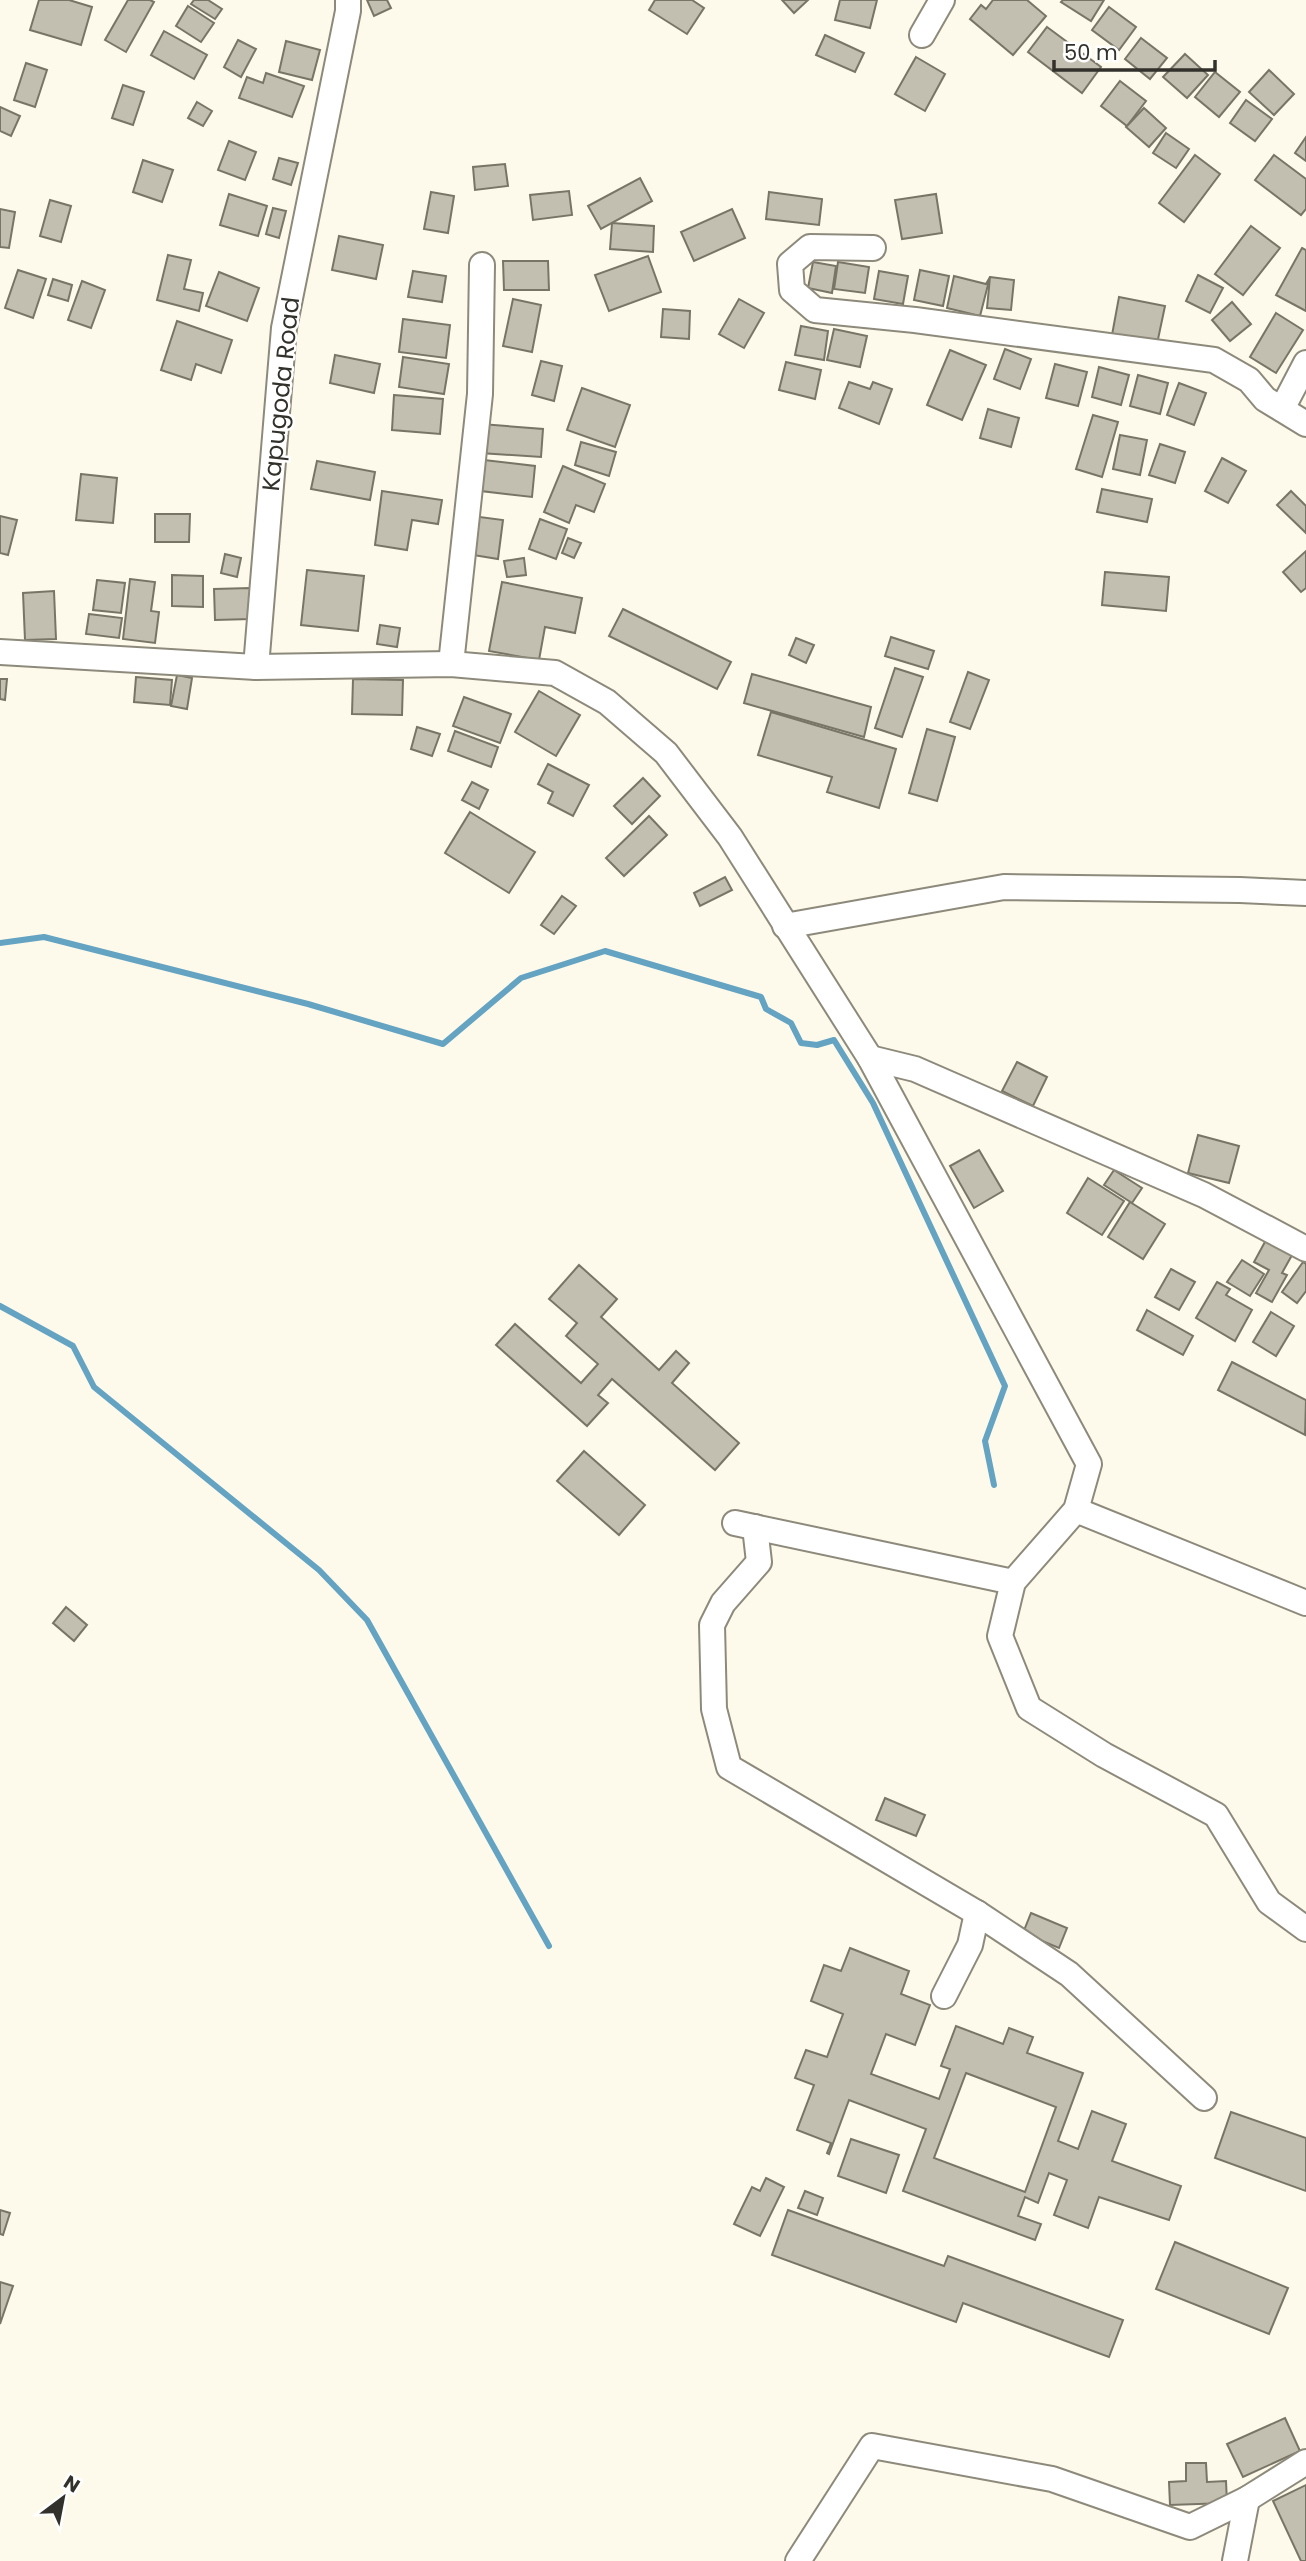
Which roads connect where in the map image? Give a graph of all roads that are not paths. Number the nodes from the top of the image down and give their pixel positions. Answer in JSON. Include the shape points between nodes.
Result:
{"nodes":[{"id":1,"x":348,"y":0,"type":"edge"},
{"id":2,"x":942,"y":0,"type":"edge"},
{"id":3,"x":922,"y":35,"type":"dead end"},
{"id":4,"x":873,"y":248,"type":"dead end"},
{"id":5,"x":482,"y":265,"type":"dead end"},
{"id":6,"x":1306,"y":363,"type":"edge"},
{"id":7,"x":1282,"y":409,"type":"junction"},
{"id":8,"x":1306,"y":424,"type":"edge"},
{"id":9,"x":0,"y":652,"type":"edge"},
{"id":10,"x":451,"y":664,"type":"junction"},
{"id":11,"x":256,"y":667,"type":"junction"},
{"id":12,"x":1306,"y":893,"type":"edge"},
{"id":13,"x":785,"y":926,"type":"junction"},
{"id":14,"x":870,"y":1058,"type":"junction"},
{"id":15,"x":1306,"y":1249,"type":"edge"},
{"id":16,"x":1076,"y":1510,"type":"junction"},
{"id":17,"x":1013,"y":1582,"type":"junction"},
{"id":18,"x":1306,"y":1603,"type":"edge"},
{"id":19,"x":977,"y":1913,"type":"junction"},
{"id":20,"x":1306,"y":1929,"type":"edge"},
{"id":21,"x":943,"y":1996,"type":"dead end"},
{"id":22,"x":1204,"y":2098,"type":"dead end"},
{"id":23,"x":1306,"y":2462,"type":"edge"},
{"id":24,"x":1247,"y":2499,"type":"junction"},
{"id":25,"x":798,"y":2561,"type":"edge"},
{"id":26,"x":1234,"y":2561,"type":"edge"}],
"edges":[{"from":1,"to":11,"type":"street","name":"Kapugoda Road","via":[[284,328]]},
{"from":2,"to":3,"type":"street"},
{"from":4,"to":7,"type":"street","via":[[810,247],[790,264],[792,290],[815,310],[1214,360],[1249,380],[1265,399]]},
{"from":5,"to":10,"type":"street","via":[[480,394]]},
{"from":6,"to":7,"type":"street"},
{"from":7,"to":8,"type":"street"},
{"from":9,"to":11,"type":"street"},
{"from":10,"to":11,"type":"street"},
{"from":10,"to":13,"type":"street","via":[[555,673],[607,702],[666,753],[730,836]]},
{"from":12,"to":13,"type":"street","via":[[1004,887]]},
{"from":13,"to":14,"type":"street"},
{"from":14,"to":15,"type":"street","via":[[915,1069],[1204,1195]]},
{"from":14,"to":16,"type":"street","via":[[1089,1464]]},
{"from":16,"to":17,"type":"street"},
{"from":16,"to":18,"type":"street"},
{"from":17,"to":19,"type":"street","via":[[745,1525],[759,1562],[723,1603],[712,1625],[714,1709],[729,1767]]},
{"from":17,"to":20,"type":"street","via":[[1000,1636],[1029,1708],[1104,1755],[1216,1815],[1269,1902]]},
{"from":19,"to":21,"type":"street","via":[[970,1945]]},
{"from":19,"to":22,"type":"street","via":[[1069,1974]]},
{"from":23,"to":24,"type":"street"},
{"from":24,"to":25,"type":"street","via":[[1190,2527],[1052,2479],[872,2446]]},
{"from":24,"to":26,"type":"street"}]}
